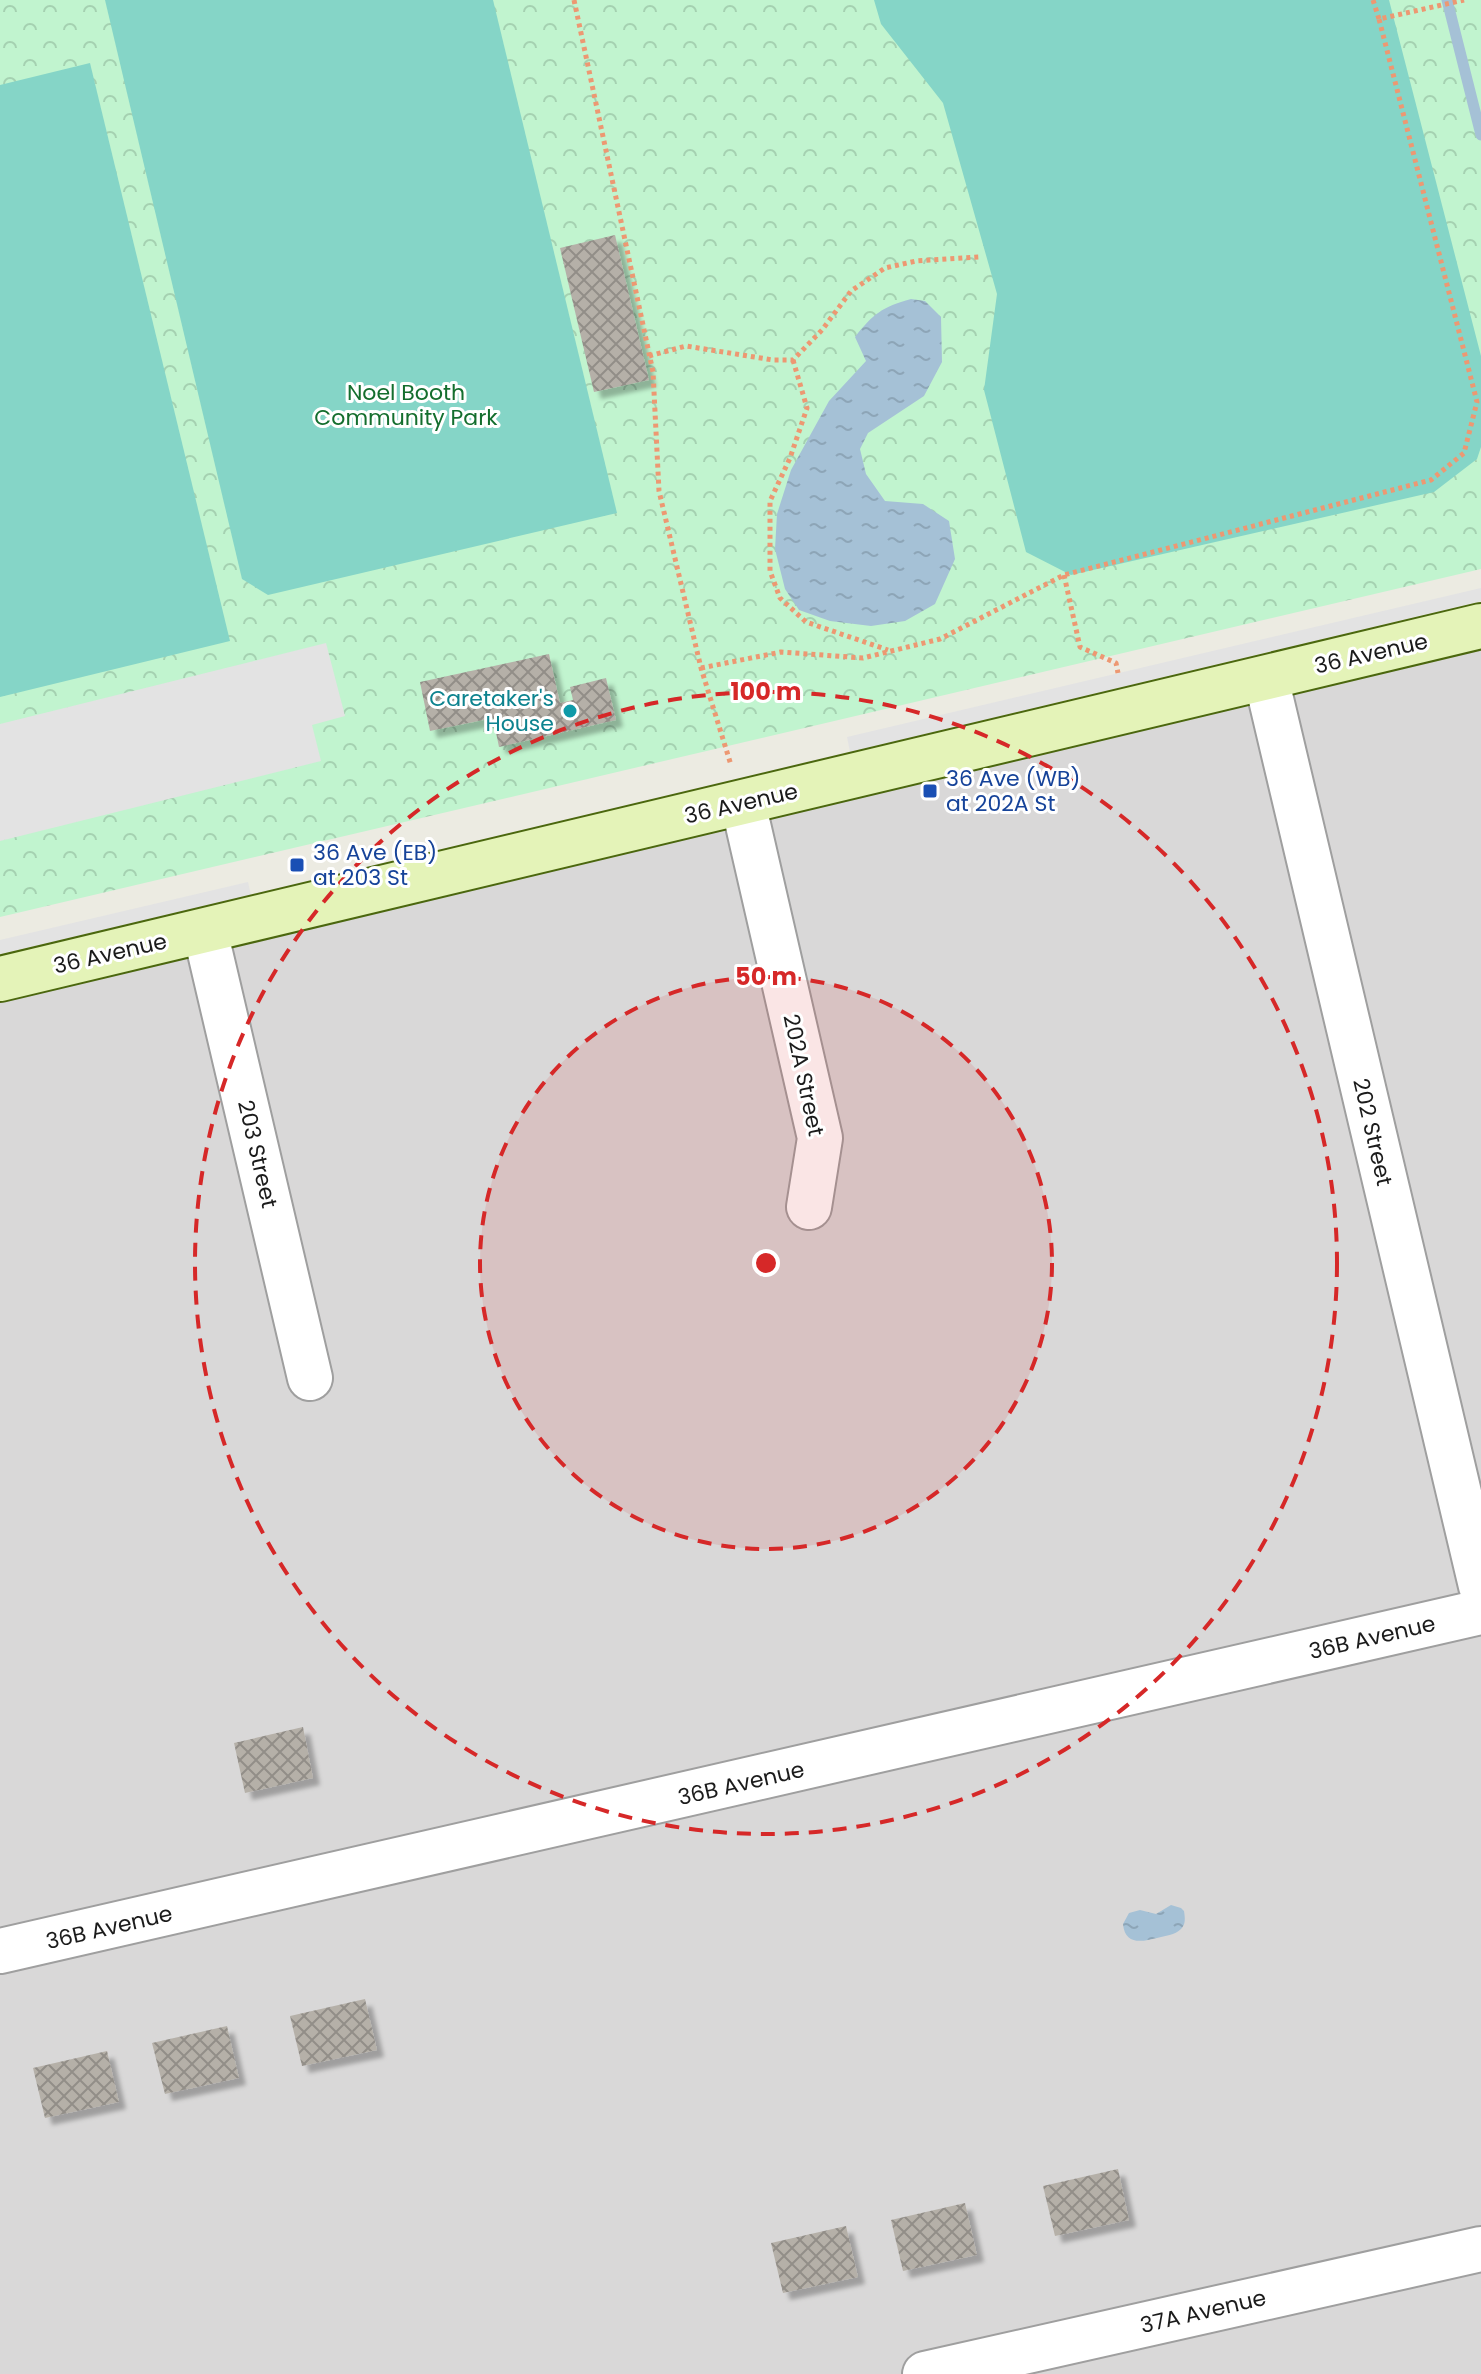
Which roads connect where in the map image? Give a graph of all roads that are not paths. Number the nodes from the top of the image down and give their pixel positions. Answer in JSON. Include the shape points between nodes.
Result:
{"nodes":[{"id":1,"x":1481,"y":626,"type":"edge"},
{"id":2,"x":1266,"y":678,"type":"junction"},
{"id":3,"x":743,"y":803,"type":"junction"},
{"id":4,"x":205,"y":931,"type":"junction"},
{"id":5,"x":0,"y":979,"type":"edge"},
{"id":6,"x":809,"y":1207,"type":"dead end"},
{"id":7,"x":310,"y":1378,"type":"dead end"},
{"id":8,"x":1481,"y":1586,"type":"edge"},
{"id":9,"x":1481,"y":1612,"type":"edge"},
{"id":10,"x":0,"y":1951,"type":"edge"},
{"id":11,"x":1481,"y":2249,"type":"edge"},
{"id":12,"x":925,"y":2374,"type":"edge"}],
"edges":[{"from":1,"to":2,"type":"main road","name":"36 Avenue"},
{"from":2,"to":3,"type":"main road","name":"36 Avenue"},
{"from":2,"to":8,"type":"street","name":"202 Street"},
{"from":3,"to":4,"type":"main road","name":"36 Avenue"},
{"from":3,"to":6,"type":"street","name":"202A Street","via":[[820,1138]]},
{"from":4,"to":5,"type":"main road","name":"36 Avenue"},
{"from":4,"to":7,"type":"street","name":"203 Street"},
{"from":9,"to":10,"type":"street","name":"36B Avenue"},
{"from":11,"to":12,"type":"street","name":"37A Avenue"}]}
